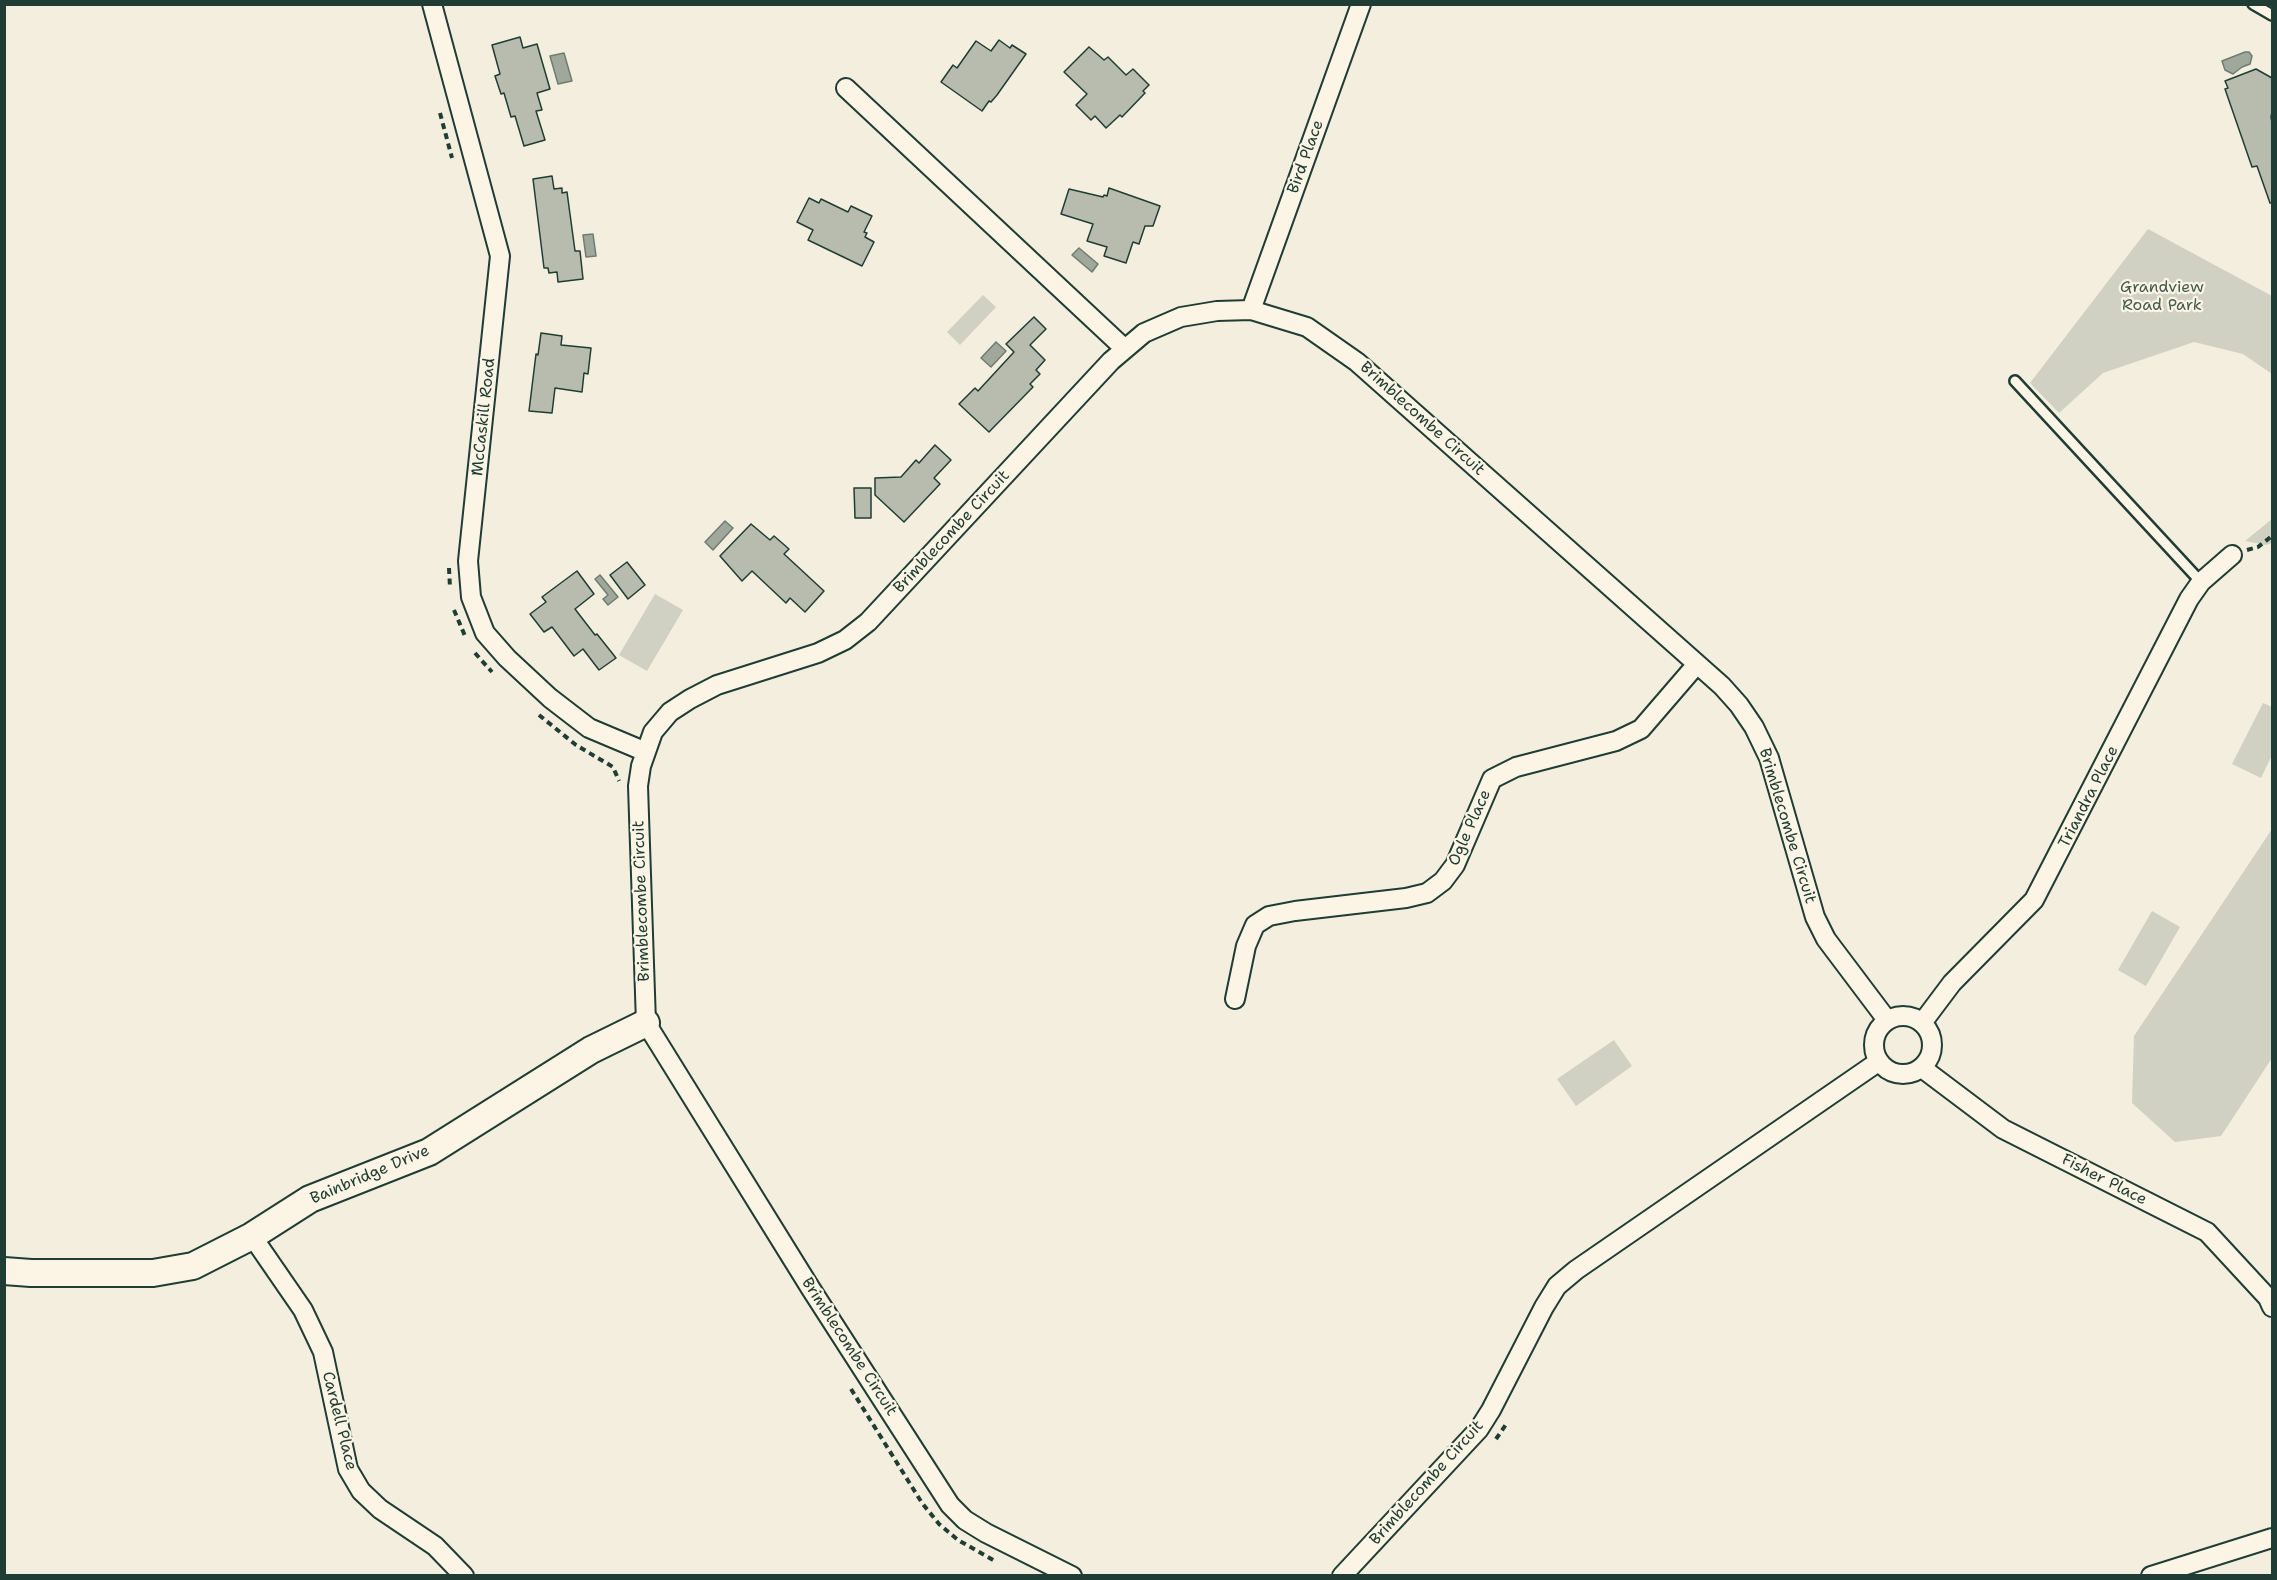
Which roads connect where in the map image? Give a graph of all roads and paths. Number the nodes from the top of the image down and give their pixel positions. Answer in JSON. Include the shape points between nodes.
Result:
{"nodes":[{"id":1,"x":432,"y":4,"type":"edge"},
{"id":2,"x":1361,"y":4,"type":"edge"},
{"id":3,"x":2253,"y":4,"type":"edge"},
{"id":4,"x":2272,"y":15,"type":"edge"},
{"id":5,"x":846,"y":88,"type":"dead end"},
{"id":6,"x":440,"y":111,"type":"dead end"},
{"id":7,"x":454,"y":165,"type":"dead end"},
{"id":8,"x":1251,"y":310,"type":"junction"},
{"id":9,"x":1125,"y":349,"type":"junction"},
{"id":10,"x":2015,"y":381,"type":"dead end"},
{"id":11,"x":2272,"y":537,"type":"edge"},
{"id":12,"x":2232,"y":555,"type":"joint"},
{"id":13,"x":449,"y":564,"type":"dead end"},
{"id":14,"x":2201,"y":582,"type":"junction"},
{"id":15,"x":452,"y":597,"type":"dead end"},
{"id":16,"x":453,"y":608,"type":"dead end"},
{"id":17,"x":466,"y":638,"type":"dead end"},
{"id":18,"x":471,"y":647,"type":"dead end"},
{"id":19,"x":1697,"y":664,"type":"junction"},
{"id":20,"x":494,"y":674,"type":"dead end"},
{"id":21,"x":536,"y":712,"type":"dead end"},
{"id":22,"x":646,"y":752,"type":"junction"},
{"id":23,"x":620,"y":789,"type":"dead end"},
{"id":24,"x":1235,"y":999,"type":"dead end"},
{"id":25,"x":1887,"y":1020,"type":"junction"},
{"id":26,"x":646,"y":1023,"type":"junction"},
{"id":27,"x":1922,"y":1023,"type":"junction"},
{"id":28,"x":1878,"y":1062,"type":"junction"},
{"id":29,"x":1922,"y":1068,"type":"junction"},
{"id":30,"x":252,"y":1236,"type":"junction"},
{"id":31,"x":4,"y":1271,"type":"edge"},
{"id":32,"x":2272,"y":1307,"type":"edge"},
{"id":33,"x":1509,"y":1418,"type":"dead end"},
{"id":34,"x":1491,"y":1445,"type":"dead end"},
{"id":35,"x":2272,"y":1538,"type":"edge"},
{"id":36,"x":464,"y":1575,"type":"edge"},
{"id":37,"x":1072,"y":1575,"type":"edge"},
{"id":38,"x":1342,"y":1575,"type":"edge"},
{"id":39,"x":2151,"y":1575,"type":"edge"}],
"edges":[{"from":1,"to":22,"type":"street","name":"McCaskill Road","via":[[500,256],[468,561],[471,597],[485,633],[550,698],[589,728]]},
{"from":2,"to":8,"type":"street","name":"Bird Place"},
{"from":3,"to":4,"type":"lane"},
{"from":5,"to":9,"type":"street"},
{"from":6,"to":7,"type":"path"},
{"from":8,"to":9,"type":"street","name":"Brimblecombe Circuit","via":[[1181,317],[1144,333]]},
{"from":8,"to":19,"type":"street","name":"Brimblecombe Circuit","via":[[1307,327],[1357,362]]},
{"from":9,"to":22,"type":"street","name":"Brimblecombe Circuit","via":[[868,622],[845,640],[818,653],[717,685],[690,699],[670,712],[653,732]]},
{"from":10,"to":14,"type":"lane"},
{"from":11,"to":12,"type":"path","via":[[2258,547]]},
{"from":12,"to":14,"type":"street","name":"Triandra Place"},
{"from":13,"to":15,"type":"path"},
{"from":14,"to":27,"type":"street","name":"Triandra Place","via":[[2034,900],[1952,983]]},
{"from":16,"to":17,"type":"path"},
{"from":18,"to":20,"type":"path"},
{"from":19,"to":24,"type":"street","name":"Ogle Place","via":[[1641,729],[1616,741],[1516,767],[1492,779],[1455,865],[1427,893],[1269,916],[1255,925],[1246,946]]},
{"from":19,"to":25,"type":"street","name":"Brimblecombe Circuit","via":[[1722,686],[1754,727],[1768,758],[1815,917],[1826,939]]},
{"from":21,"to":23,"type":"path","via":[[560,734],[613,767]]},
{"from":22,"to":26,"type":"street","name":"Brimblecombe Circuit","via":[[639,786]]},
{"from":25,"to":27,"type":"street","via":[[1901,1016]]},
{"from":25,"to":28,"type":"street","via":[[1873,1044]]},
{"from":26,"to":30,"type":"street","name":"Bainbridge Drive","via":[[591,1050],[429,1152],[310,1199]]},
{"from":26,"to":37,"type":"street","name":"Brimblecombe Circuit","via":[[950,1505],[986,1533]]},
{"from":27,"to":29,"type":"street","via":[[1932,1041],[1932,1051]]},
{"from":28,"to":29,"type":"street","via":[[1894,1073],[1913,1073]]},
{"from":28,"to":38,"type":"street","name":"Brimblecombe Circuit","via":[[1576,1269],[1557,1286],[1479,1429]]},
{"from":29,"to":32,"type":"street","name":"Fisher Place","via":[[2003,1129],[2207,1232]]},
{"from":30,"to":31,"type":"street","name":"Bainbridge Drive","via":[[193,1266],[153,1273]]},
{"from":30,"to":36,"type":"street","name":"Cardell Place","via":[[303,1310],[323,1352],[348,1469],[361,1491],[380,1509],[435,1546]]},
{"from":33,"to":34,"type":"path"},
{"from":35,"to":39,"type":"street"}]}
